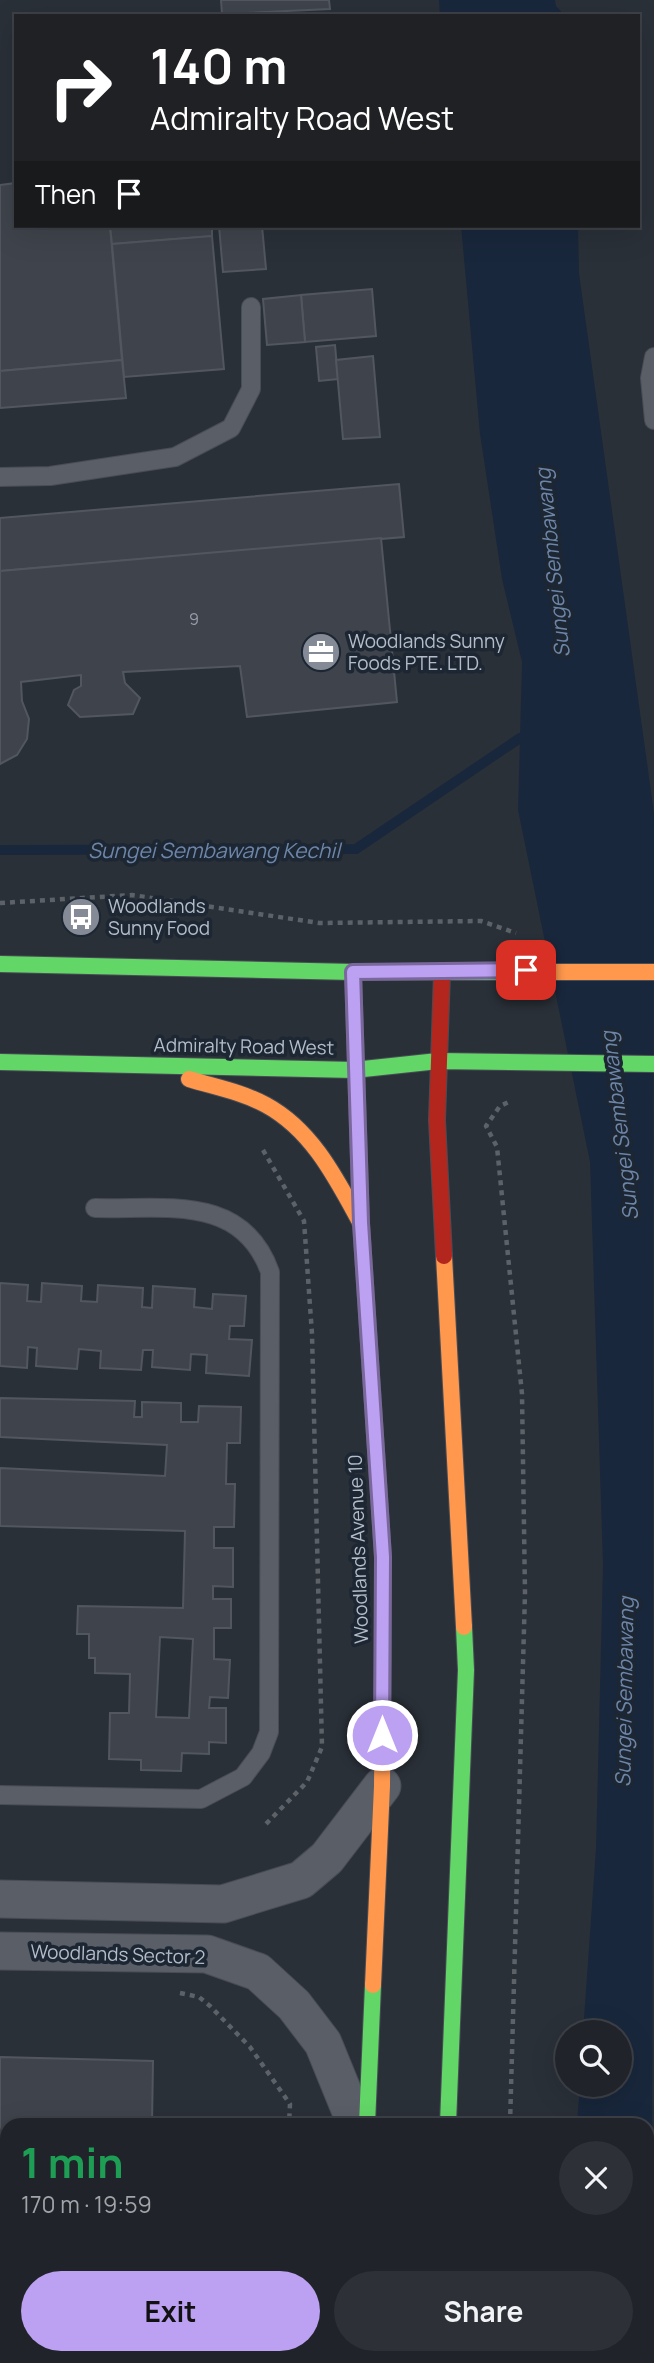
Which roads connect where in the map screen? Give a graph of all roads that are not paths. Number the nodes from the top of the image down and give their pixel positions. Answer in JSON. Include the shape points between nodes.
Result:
{"nodes":[{"id":1,"x":251,"y":307,"type":"dead end"},
{"id":2,"x":654,"y":357,"type":"edge"},
{"id":3,"x":654,"y":420,"type":"edge"},
{"id":4,"x":0,"y":477,"type":"edge"},
{"id":5,"x":0,"y":964,"type":"edge"},
{"id":6,"x":353,"y":972,"type":"junction"},
{"id":7,"x":654,"y":972,"type":"edge"},
{"id":8,"x":442,"y":973,"type":"junction"},
{"id":9,"x":0,"y":1062,"type":"edge"},
{"id":10,"x":439,"y":1062,"type":"junction"},
{"id":11,"x":654,"y":1064,"type":"edge"},
{"id":12,"x":147,"y":1066,"type":"junction"},
{"id":13,"x":354,"y":1070,"type":"junction"},
{"id":14,"x":95,"y":1208,"type":"dead end"},
{"id":15,"x":361,"y":1223,"type":"junction"},
{"id":16,"x":382,"y":1786,"type":"junction"},
{"id":17,"x":0,"y":1795,"type":"edge"},
{"id":18,"x":0,"y":1899,"type":"edge"},
{"id":19,"x":4,"y":1948,"type":"edge"},
{"id":20,"x":354,"y":2118,"type":"edge"},
{"id":21,"x":367,"y":2118,"type":"edge"},
{"id":22,"x":448,"y":2118,"type":"edge"}],
"edges":[{"from":1,"to":4,"type":"lane","via":[[251,389],[231,428],[175,457],[50,476]]},
{"from":2,"to":3,"type":"lane","via":[[650,377]]},
{"from":5,"to":6,"type":"main road"},
{"from":6,"to":8,"type":"main road"},
{"from":6,"to":13,"type":"main road","name":"Woodlands Avenue 10"},
{"from":7,"to":8,"type":"main road"},
{"from":8,"to":10,"type":"main road"},
{"from":9,"to":12,"type":"main road","name":"Admiralty Road West"},
{"from":10,"to":11,"type":"main road","name":"Admiralty Road West"},
{"from":10,"to":13,"type":"main road","name":"Admiralty Road West"},
{"from":10,"to":22,"type":"main road","via":[[440,1179],[466,1670]]},
{"from":12,"to":13,"type":"main road","name":"Admiralty Road West"},
{"from":12,"to":15,"type":"main road","via":[[267,1105],[295,1126],[321,1155]]},
{"from":13,"to":15,"type":"main road","name":"Woodlands Avenue 10","via":[[360,1111]]},
{"from":14,"to":17,"type":"lane","via":[[204,1211],[230,1220],[261,1248],[270,1272],[268,1732],[261,1752],[243,1777],[201,1799]]},
{"from":15,"to":16,"type":"main road","name":"Woodlands Avenue 10","via":[[383,1557]]},
{"from":16,"to":18,"type":"street","via":[[327,1858],[301,1880],[223,1904]]},
{"from":16,"to":21,"type":"main road","name":"Woodlands Avenue 10"},
{"from":19,"to":20,"type":"street","name":"Woodlands Sector 2","via":[[207,1954],[258,1972],[294,2005],[323,2043]]}]}
